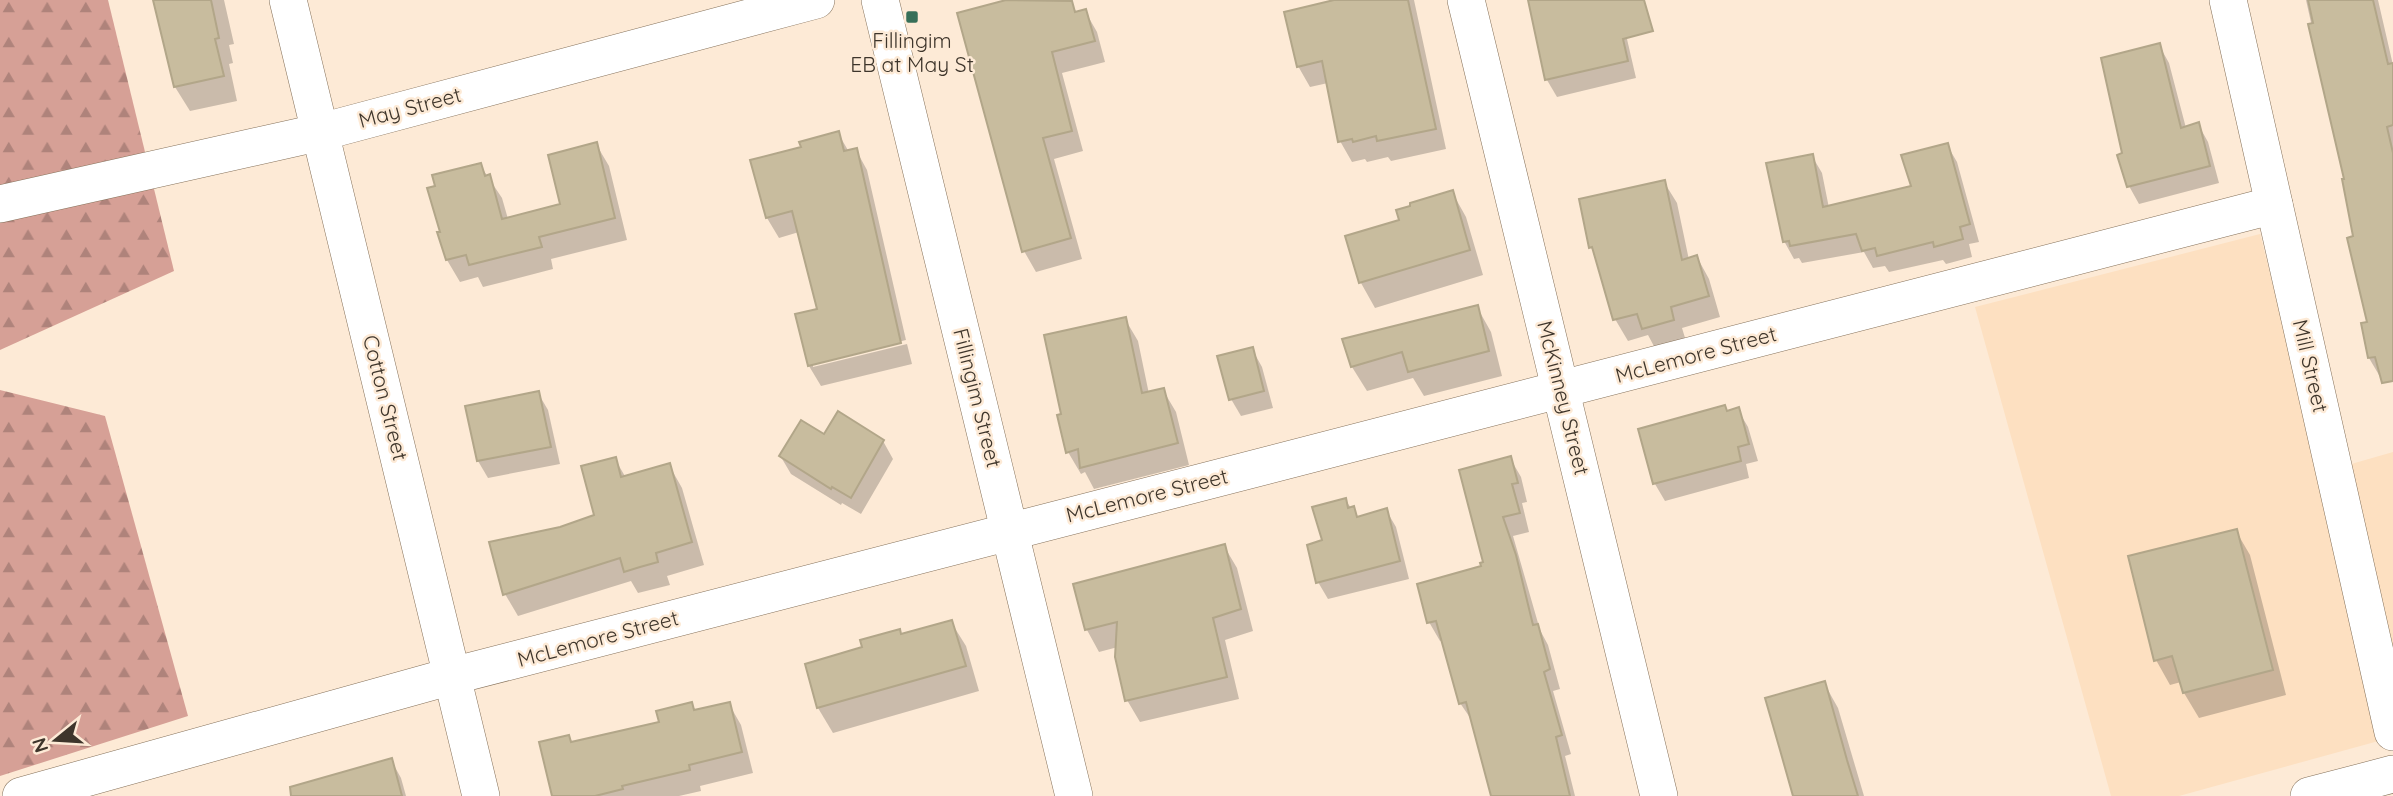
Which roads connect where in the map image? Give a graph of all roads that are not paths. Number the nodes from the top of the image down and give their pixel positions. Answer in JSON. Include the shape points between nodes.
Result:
{"nodes":[{"id":1,"x":288,"y":0,"type":"edge"},
{"id":2,"x":816,"y":0,"type":"edge"},
{"id":3,"x":880,"y":0,"type":"edge"},
{"id":4,"x":1466,"y":0,"type":"edge"},
{"id":5,"x":2228,"y":0,"type":"edge"},
{"id":6,"x":321,"y":132,"type":"junction"},
{"id":7,"x":0,"y":204,"type":"edge"},
{"id":8,"x":2274,"y":205,"type":"junction"},
{"id":9,"x":1560,"y":390,"type":"junction"},
{"id":10,"x":1010,"y":532,"type":"junction"},
{"id":11,"x":452,"y":677,"type":"junction"},
{"id":12,"x":2393,"y":732,"type":"edge"},
{"id":13,"x":2393,"y":774,"type":"edge"},
{"id":14,"x":21,"y":796,"type":"edge"},
{"id":15,"x":481,"y":796,"type":"edge"},
{"id":16,"x":1074,"y":796,"type":"edge"},
{"id":17,"x":1659,"y":796,"type":"edge"},
{"id":18,"x":2309,"y":796,"type":"edge"}],
"edges":[{"from":1,"to":6,"type":"street","name":"Cotton Street"},
{"from":2,"to":6,"type":"street","name":"May Street"},
{"from":3,"to":10,"type":"street","name":"Fillingim Street"},
{"from":4,"to":9,"type":"street","name":"McKinney Street"},
{"from":5,"to":8,"type":"street","name":"Mill Street"},
{"from":6,"to":7,"type":"street","name":"May Street"},
{"from":6,"to":11,"type":"street","name":"Cotton Street"},
{"from":8,"to":9,"type":"street","name":"McLemore Street"},
{"from":8,"to":12,"type":"street","name":"Mill Street"},
{"from":9,"to":10,"type":"street","name":"McLemore Street"},
{"from":9,"to":17,"type":"street","name":"McKinney Street"},
{"from":10,"to":11,"type":"street","name":"McLemore Street"},
{"from":10,"to":16,"type":"street","name":"Fillingim Street"},
{"from":11,"to":14,"type":"street","name":"McLemore Street"},
{"from":11,"to":15,"type":"street","name":"Cotton Street"},
{"from":13,"to":18,"type":"street"}]}
